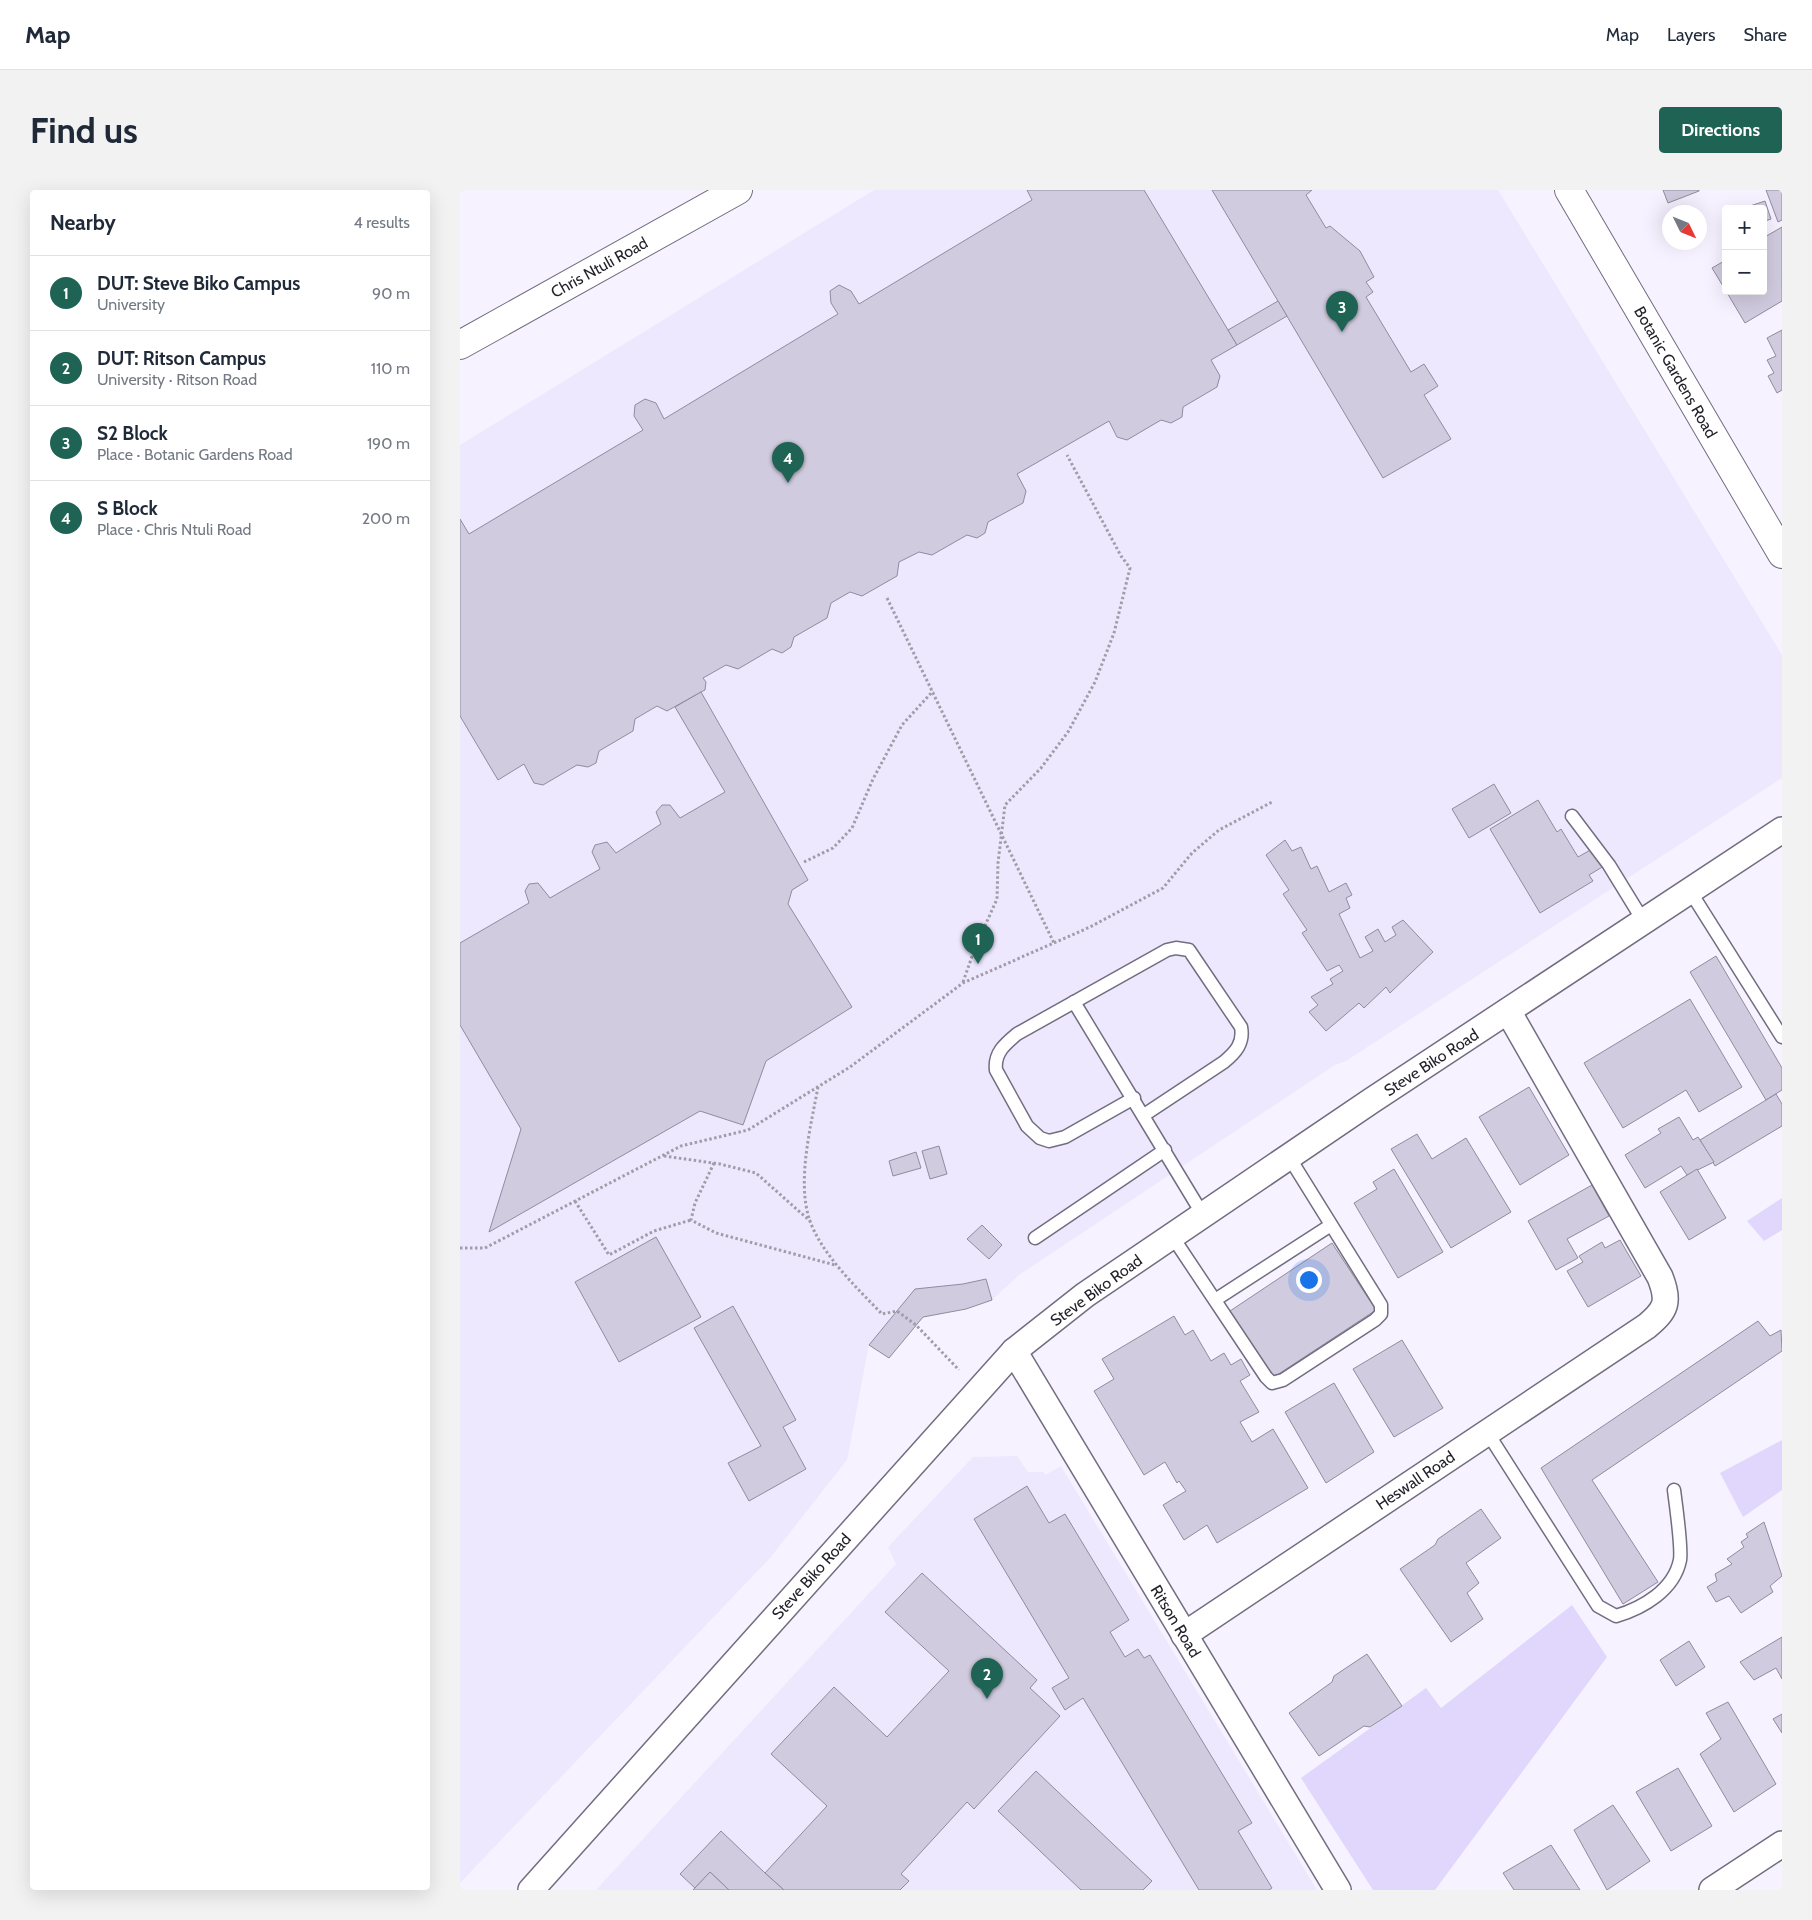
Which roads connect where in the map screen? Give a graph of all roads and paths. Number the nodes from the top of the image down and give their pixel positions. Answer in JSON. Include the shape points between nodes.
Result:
{"nodes":[{"id":1,"x":738,"y":190,"type":"edge"},
{"id":2,"x":1569,"y":190,"type":"edge"},
{"id":3,"x":460,"y":345,"type":"edge"},
{"id":4,"x":1067,"y":455,"type":"dead end"},
{"id":5,"x":1782,"y":554,"type":"edge"},
{"id":6,"x":886,"y":598,"type":"dead end"},
{"id":7,"x":933,"y":691,"type":"junction"},
{"id":8,"x":1272,"y":802,"type":"dead end"},
{"id":9,"x":1572,"y":816,"type":"dead end"},
{"id":10,"x":1782,"y":830,"type":"edge"},
{"id":11,"x":1001,"y":832,"type":"junction"},
{"id":12,"x":804,"y":862,"type":"dead end"},
{"id":13,"x":1690,"y":891,"type":"junction"},
{"id":14,"x":1644,"y":922,"type":"junction"},
{"id":15,"x":1054,"y":943,"type":"junction"},
{"id":16,"x":963,"y":983,"type":"junction"},
{"id":17,"x":1074,"y":1002,"type":"junction"},
{"id":18,"x":1508,"y":1011,"type":"junction"},
{"id":19,"x":1782,"y":1037,"type":"edge"},
{"id":20,"x":818,"y":1086,"type":"junction"},
{"id":21,"x":1134,"y":1098,"type":"junction"},
{"id":22,"x":1144,"y":1115,"type":"junction"},
{"id":23,"x":1165,"y":1150,"type":"junction"},
{"id":24,"x":662,"y":1156,"type":"junction"},
{"id":25,"x":1289,"y":1157,"type":"junction"},
{"id":26,"x":714,"y":1163,"type":"junction"},
{"id":27,"x":575,"y":1201,"type":"junction"},
{"id":28,"x":1203,"y":1214,"type":"junction"},
{"id":29,"x":691,"y":1220,"type":"junction"},
{"id":30,"x":810,"y":1222,"type":"junction"},
{"id":31,"x":1331,"y":1225,"type":"junction"},
{"id":32,"x":1172,"y":1236,"type":"junction"},
{"id":33,"x":1034,"y":1238,"type":"dead end"},
{"id":34,"x":460,"y":1248,"type":"edge"},
{"id":35,"x":836,"y":1265,"type":"junction"},
{"id":36,"x":1215,"y":1300,"type":"junction"},
{"id":37,"x":1014,"y":1351,"type":"junction"},
{"id":38,"x":978,"y":1390,"type":"junction"},
{"id":39,"x":1487,"y":1432,"type":"junction"},
{"id":40,"x":1674,"y":1490,"type":"dead end"},
{"id":41,"x":1184,"y":1635,"type":"junction"},
{"id":42,"x":1782,"y":1844,"type":"edge"},
{"id":43,"x":531,"y":1890,"type":"edge"},
{"id":44,"x":1338,"y":1890,"type":"edge"},
{"id":45,"x":1712,"y":1890,"type":"edge"}],
"edges":[{"from":1,"to":3,"type":"main road","name":"Chris Ntuli Road"},
{"from":2,"to":5,"type":"main road","name":"Botanic Gardens Road"},
{"from":4,"to":11,"type":"path","via":[[1130,568],[1114,633],[1095,682],[1068,732],[1041,768],[1005,806]]},
{"from":6,"to":7,"type":"path"},
{"from":7,"to":11,"type":"path"},
{"from":7,"to":12,"type":"path","via":[[902,725],[872,779],[852,828],[833,848]]},
{"from":8,"to":15,"type":"path","via":[[1219,830],[1192,853],[1163,888]]},
{"from":9,"to":14,"type":"lane","via":[[1609,865]]},
{"from":10,"to":13,"type":"street","name":"Steve Biko Road"},
{"from":11,"to":15,"type":"path"},
{"from":11,"to":16,"type":"path","via":[[996,899]]},
{"from":13,"to":14,"type":"street","name":"Steve Biko Road"},
{"from":13,"to":19,"type":"lane"},
{"from":14,"to":18,"type":"street","name":"Steve Biko Road"},
{"from":15,"to":16,"type":"path"},
{"from":16,"to":20,"type":"path","via":[[850,1067]]},
{"from":17,"to":21,"type":"lane"},
{"from":17,"to":21,"type":"lane","via":[[1017,1034],[999,1052],[995,1062],[996,1070],[1027,1126],[1040,1138],[1056,1140]]},
{"from":17,"to":22,"type":"lane","via":[[1167,950],[1182,949],[1193,953],[1241,1027],[1241,1039],[1234,1054]]},
{"from":18,"to":25,"type":"street","name":"Steve Biko Road"},
{"from":18,"to":39,"type":"street","name":"Heswall Road","via":[[1660,1277],[1666,1300],[1663,1309],[1647,1326]]},
{"from":20,"to":24,"type":"path","via":[[748,1130],[681,1146]]},
{"from":20,"to":30,"type":"path","via":[[804,1165]]},
{"from":21,"to":22,"type":"lane"},
{"from":22,"to":23,"type":"lane"},
{"from":23,"to":28,"type":"lane"},
{"from":23,"to":33,"type":"lane"},
{"from":24,"to":26,"type":"path"},
{"from":24,"to":27,"type":"path"},
{"from":25,"to":28,"type":"street","name":"Steve Biko Road"},
{"from":25,"to":31,"type":"lane"},
{"from":26,"to":29,"type":"path"},
{"from":26,"to":30,"type":"path","via":[[756,1172]]},
{"from":27,"to":29,"type":"path","via":[[610,1255],[654,1230]]},
{"from":27,"to":34,"type":"path","via":[[486,1248]]},
{"from":28,"to":32,"type":"street","name":"Steve Biko Road"},
{"from":29,"to":35,"type":"path","via":[[716,1233]]},
{"from":30,"to":35,"type":"path"},
{"from":31,"to":36,"type":"lane"},
{"from":31,"to":36,"type":"lane","via":[[1381,1305],[1382,1312],[1375,1320],[1275,1383],[1266,1377]]},
{"from":32,"to":36,"type":"lane"},
{"from":32,"to":37,"type":"street","name":"Steve Biko Road","via":[[1085,1295]]},
{"from":35,"to":38,"type":"path","via":[[882,1314],[897,1311],[916,1325]]},
{"from":37,"to":38,"type":"street","name":"Steve Biko Road"},
{"from":37,"to":41,"type":"street","name":"Ritson Road"},
{"from":38,"to":43,"type":"street","name":"Steve Biko Road"},
{"from":39,"to":40,"type":"lane","via":[[1598,1606],[1616,1616],[1637,1610],[1670,1584],[1680,1560]]},
{"from":39,"to":41,"type":"street","name":"Heswall Road"},
{"from":41,"to":44,"type":"street","name":"Ritson Road"},
{"from":42,"to":45,"type":"street"}]}
